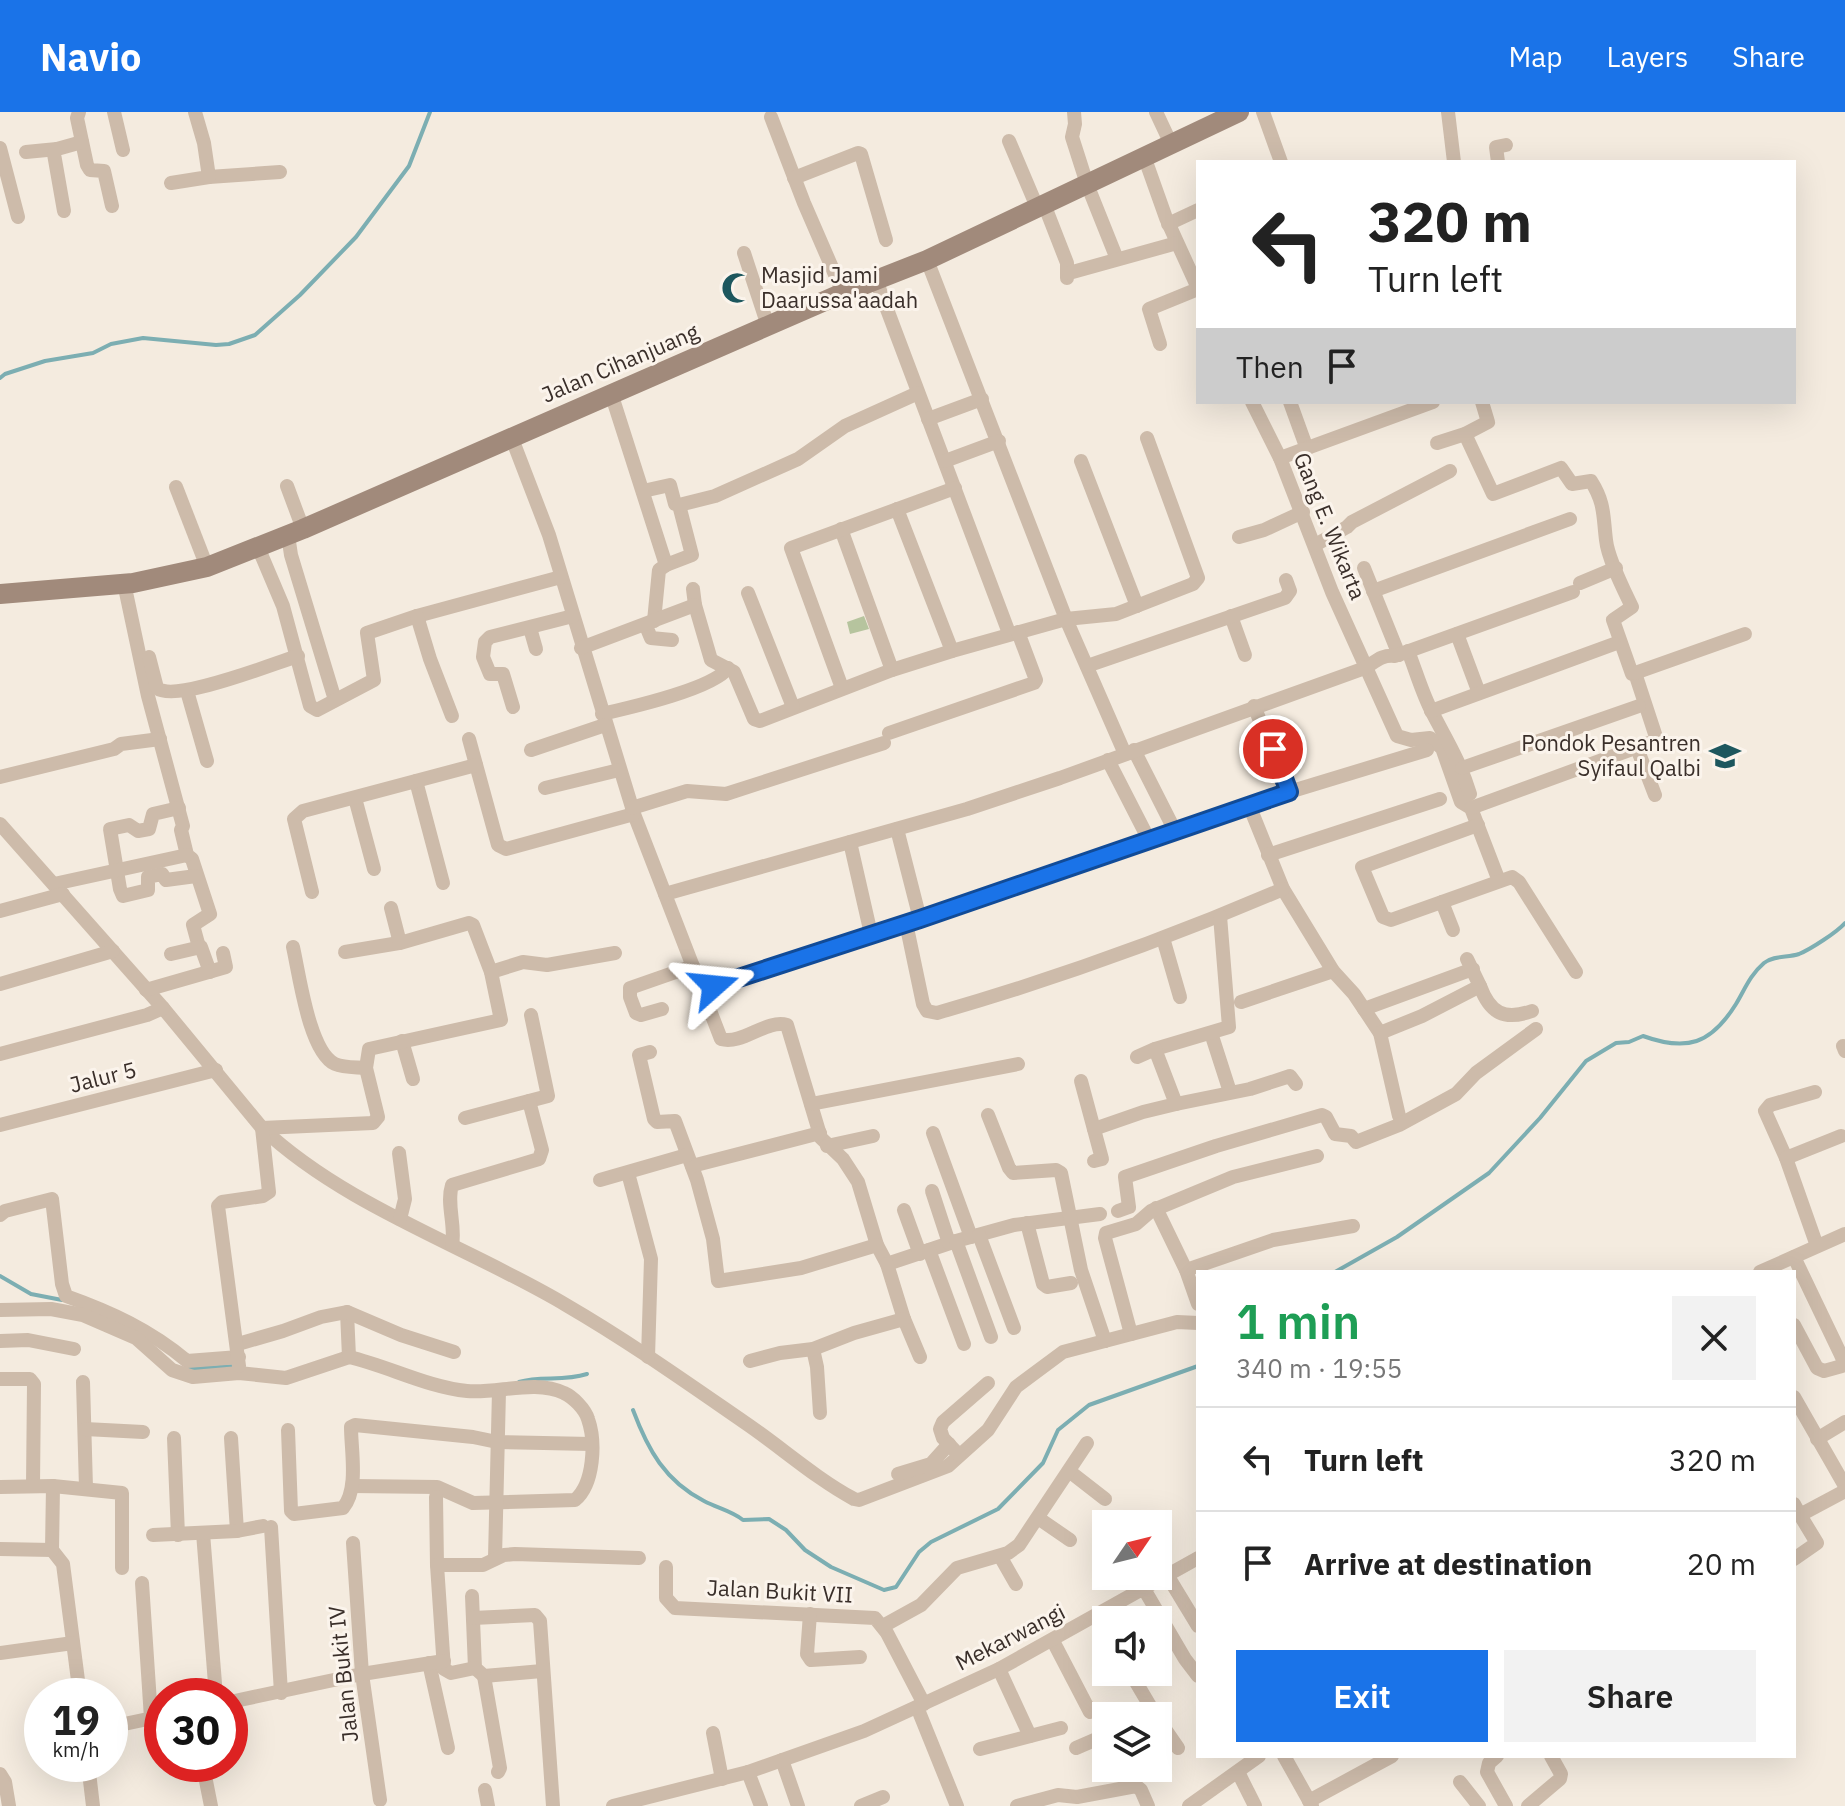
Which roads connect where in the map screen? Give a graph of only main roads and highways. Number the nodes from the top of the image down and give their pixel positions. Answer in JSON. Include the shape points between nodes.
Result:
{"nodes":[{"id":1,"x":1232,"y":114,"type":"edge"},
{"id":2,"x":0,"y":594,"type":"edge"}],
"edges":[{"from":1,"to":2,"type":"main road","name":"Jalan Cihanjuang","via":[[927,260],[207,567],[129,583]]}]}
